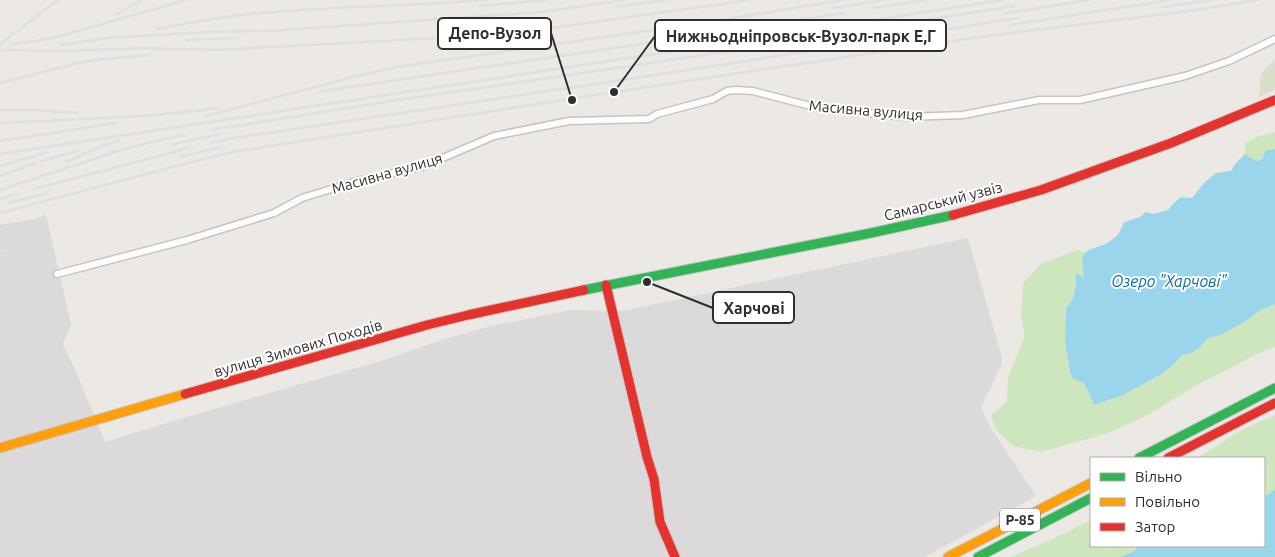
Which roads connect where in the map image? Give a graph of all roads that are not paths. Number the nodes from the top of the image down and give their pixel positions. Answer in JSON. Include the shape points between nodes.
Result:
{"nodes":[{"id":1,"x":1275,"y":39,"type":"edge"},
{"id":2,"x":1275,"y":100,"type":"edge"},
{"id":3,"x":57,"y":274,"type":"dead end"},
{"id":4,"x":606,"y":286,"type":"junction"},
{"id":5,"x":1275,"y":388,"type":"edge"},
{"id":6,"x":1275,"y":403,"type":"edge"},
{"id":7,"x":0,"y":448,"type":"edge"},
{"id":8,"x":1141,"y":457,"type":"edge"},
{"id":9,"x":1170,"y":457,"type":"edge"},
{"id":10,"x":1090,"y":484,"type":"edge"},
{"id":11,"x":1090,"y":499,"type":"edge"},
{"id":12,"x":676,"y":557,"type":"edge"},
{"id":13,"x":948,"y":557,"type":"edge"},
{"id":14,"x":978,"y":557,"type":"edge"}],
"edges":[{"from":1,"to":3,"type":"street","name":"Масивна вулиця","via":[[1229,61],[1185,76],[1080,100],[1039,100],[962,115],[907,117],[818,108],[753,91],[735,90],[649,119],[569,121],[494,136],[424,166],[354,182],[302,198],[274,213],[187,240]]},
{"from":2,"to":4,"type":"main road","name":"Самарський узвіз","via":[[1171,143],[993,204],[872,233]]},
{"from":4,"to":7,"type":"main road","name":"вулиця Зимових Походів","via":[[427,325]]},
{"from":4,"to":12,"type":"main road","via":[[652,467],[659,518]]},
{"from":5,"to":8,"type":"main road"},
{"from":6,"to":9,"type":"main road"},
{"from":10,"to":13,"type":"main road","number":"Р-85"},
{"from":11,"to":14,"type":"main road","number":"Р-85"}]}
